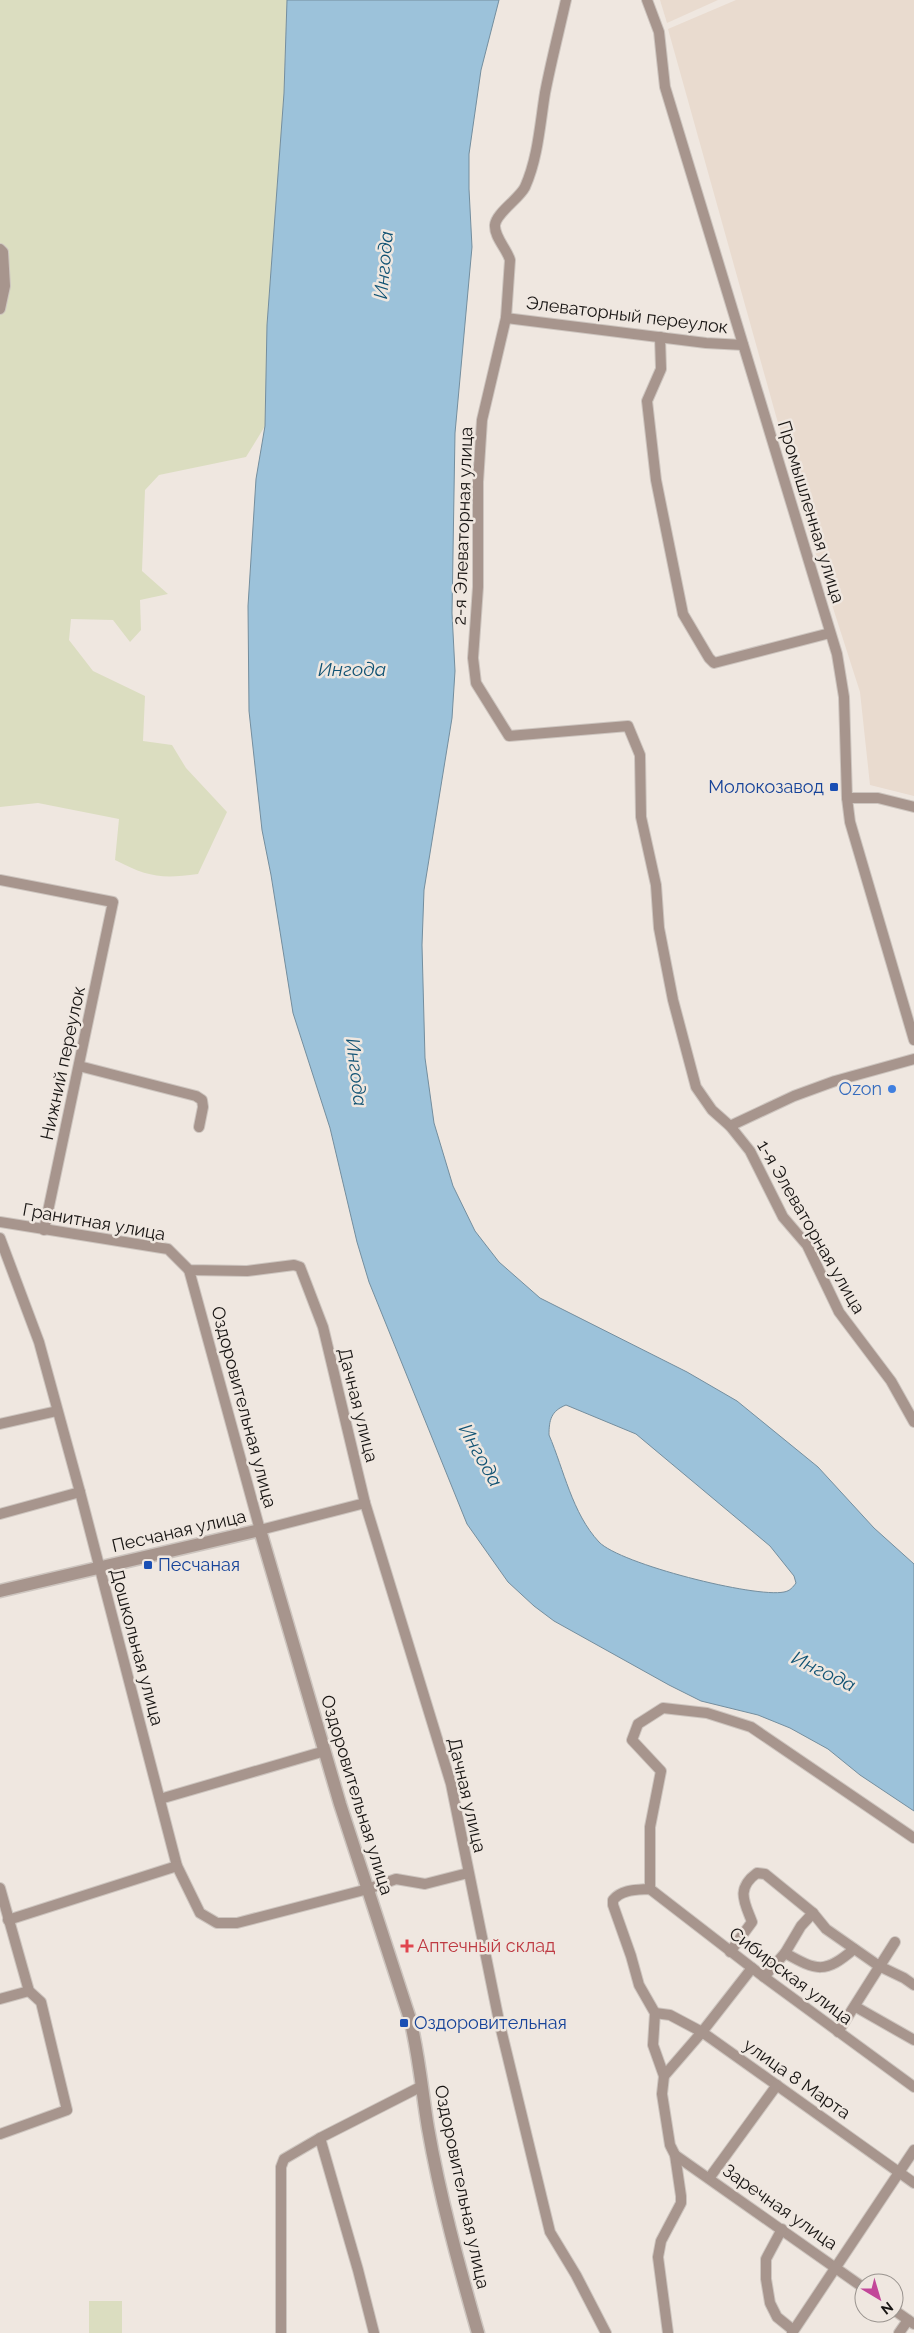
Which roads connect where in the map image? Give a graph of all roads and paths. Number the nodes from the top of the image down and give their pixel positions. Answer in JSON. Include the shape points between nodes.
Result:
{"nodes":[{"id":1,"x":566,"y":0,"type":"edge"},
{"id":2,"x":647,"y":0,"type":"edge"},
{"id":3,"x":0,"y":249,"type":"edge"},
{"id":4,"x":0,"y":309,"type":"edge"},
{"id":5,"x":506,"y":318,"type":"junction"},
{"id":6,"x":660,"y":337,"type":"junction"},
{"id":7,"x":743,"y":344,"type":"junction"},
{"id":8,"x":830,"y":632,"type":"junction"},
{"id":9,"x":628,"y":726,"type":"joint"},
{"id":10,"x":847,"y":798,"type":"junction"},
{"id":11,"x":914,"y":807,"type":"edge"},
{"id":12,"x":0,"y":880,"type":"edge"},
{"id":13,"x":914,"y":1040,"type":"edge"},
{"id":14,"x":914,"y":1058,"type":"edge"},
{"id":15,"x":79,"y":1066,"type":"junction"},
{"id":16,"x":730,"y":1126,"type":"junction"},
{"id":17,"x":199,"y":1127,"type":"dead end"},
{"id":18,"x":0,"y":1222,"type":"edge"},
{"id":19,"x":44,"y":1230,"type":"junction"},
{"id":20,"x":0,"y":1238,"type":"edge"},
{"id":21,"x":189,"y":1270,"type":"junction"},
{"id":22,"x":57,"y":1411,"type":"junction"},
{"id":23,"x":914,"y":1422,"type":"edge"},
{"id":24,"x":0,"y":1424,"type":"edge"},
{"id":25,"x":80,"y":1492,"type":"junction"},
{"id":26,"x":365,"y":1503,"type":"junction"},
{"id":27,"x":0,"y":1514,"type":"edge"},
{"id":28,"x":260,"y":1530,"type":"junction"},
{"id":29,"x":99,"y":1567,"type":"junction"},
{"id":30,"x":0,"y":1591,"type":"edge"},
{"id":31,"x":324,"y":1751,"type":"junction"},
{"id":32,"x":160,"y":1799,"type":"junction"},
{"id":33,"x":914,"y":1838,"type":"edge"},
{"id":34,"x":177,"y":1866,"type":"junction"},
{"id":35,"x":468,"y":1873,"type":"junction"},
{"id":36,"x":0,"y":1888,"type":"edge"},
{"id":37,"x":368,"y":1889,"type":"junction"},
{"id":38,"x":650,"y":1889,"type":"junction"},
{"id":39,"x":813,"y":1913,"type":"junction"},
{"id":40,"x":8,"y":1920,"type":"junction"},
{"id":41,"x":895,"y":1942,"type":"dead end"},
{"id":42,"x":854,"y":1949,"type":"junction"},
{"id":43,"x":730,"y":1952,"type":"junction"},
{"id":44,"x":785,"y":1953,"type":"junction"},
{"id":45,"x":879,"y":1966,"type":"junction"},
{"id":46,"x":752,"y":1968,"type":"junction"},
{"id":47,"x":764,"y":1977,"type":"junction"},
{"id":48,"x":914,"y":1985,"type":"edge"},
{"id":49,"x":29,"y":1991,"type":"junction"},
{"id":50,"x":0,"y":1999,"type":"edge"},
{"id":51,"x":856,"y":2007,"type":"junction"},
{"id":52,"x":655,"y":2013,"type":"junction"},
{"id":53,"x":702,"y":2032,"type":"junction"},
{"id":54,"x":838,"y":2032,"type":"junction"},
{"id":55,"x":914,"y":2040,"type":"edge"},
{"id":56,"x":664,"y":2076,"type":"junction"},
{"id":57,"x":778,"y":2085,"type":"junction"},
{"id":58,"x":422,"y":2086,"type":"junction"},
{"id":59,"x":914,"y":2087,"type":"edge"},
{"id":60,"x":0,"y":2134,"type":"edge"},
{"id":61,"x":320,"y":2138,"type":"junction"},
{"id":62,"x":914,"y":2150,"type":"edge"},
{"id":63,"x":675,"y":2155,"type":"junction"},
{"id":64,"x":899,"y":2172,"type":"junction"},
{"id":65,"x":710,"y":2177,"type":"junction"},
{"id":66,"x":914,"y":2183,"type":"edge"},
{"id":67,"x":782,"y":2229,"type":"junction"},
{"id":68,"x":835,"y":2266,"type":"junction"},
{"id":69,"x":854,"y":2280,"type":"edge"},
{"id":70,"x":911,"y":2322,"type":"edge"},
{"id":71,"x":792,"y":2331,"type":"edge"},
{"id":72,"x":280,"y":2333,"type":"edge"},
{"id":73,"x":374,"y":2333,"type":"edge"},
{"id":74,"x":478,"y":2333,"type":"edge"},
{"id":75,"x":606,"y":2333,"type":"edge"},
{"id":76,"x":668,"y":2333,"type":"edge"},
{"id":77,"x":900,"y":2333,"type":"edge"}],
"edges":[{"from":1,"to":5,"type":"street","name":"2-я Элеваторная улица","via":[[532,167],[524,189],[495,224],[510,260]]},
{"from":2,"to":7,"type":"street","name":"Промышленная улица","via":[[659,32],[666,87]]},
{"from":3,"to":4,"type":"street","via":[[4,252],[5,286]]},
{"from":5,"to":6,"type":"street","name":"Элеваторный переулок"},
{"from":5,"to":9,"type":"street","name":"2-я Элеваторная улица","via":[[482,420],[473,658],[476,683],[509,736]]},
{"from":6,"to":7,"type":"street","name":"Элеваторный переулок"},
{"from":6,"to":8,"type":"street","via":[[661,369],[647,400],[656,480],[683,614],[708,658],[714,663]]},
{"from":7,"to":8,"type":"street","name":"Промышленная улица"},
{"from":8,"to":10,"type":"street","name":"Промышленная улица","via":[[844,697]]},
{"from":9,"to":16,"type":"street","name":"1-я Элеваторная улица","via":[[640,755],[641,817],[656,885],[659,928],[673,1000],[696,1088],[712,1110]]},
{"from":10,"to":11,"type":"street","via":[[878,798]]},
{"from":10,"to":13,"type":"street","name":"Промышленная улица","via":[[850,822]]},
{"from":12,"to":15,"type":"street","name":"Нижний переулок","via":[[113,902]]},
{"from":14,"to":16,"type":"street","via":[[835,1080]]},
{"from":15,"to":17,"type":"street","via":[[196,1096],[202,1100],[203,1106]]},
{"from":15,"to":19,"type":"street","name":"Нижний переулок"},
{"from":16,"to":23,"type":"street","name":"1-я Элеваторная улица","via":[[750,1151],[783,1217],[807,1245],[839,1312],[891,1382]]},
{"from":18,"to":19,"type":"street","name":"Гранитная улица"},
{"from":19,"to":21,"type":"street","name":"Гранитная улица","via":[[168,1249]]},
{"from":20,"to":22,"type":"street","name":"Дошкольная улица","via":[[39,1342]]},
{"from":21,"to":26,"type":"street","name":"Дачная улица","via":[[300,1267],[322,1327]]},
{"from":21,"to":28,"type":"street","name":"Оздоровительная улица"},
{"from":22,"to":24,"type":"street"},
{"from":22,"to":25,"type":"street","name":"Дошкольная улица"},
{"from":25,"to":27,"type":"street"},
{"from":25,"to":29,"type":"street","name":"Дошкольная улица"},
{"from":26,"to":28,"type":"street","name":"Песчаная улица"},
{"from":26,"to":35,"type":"street","name":"Дачная улица","via":[[451,1784]]},
{"from":28,"to":29,"type":"street","name":"Песчаная улица"},
{"from":28,"to":31,"type":"street","name":"Оздоровительная улица"},
{"from":29,"to":30,"type":"street","name":"Песчаная улица"},
{"from":29,"to":32,"type":"street","name":"Дошкольная улица"},
{"from":31,"to":32,"type":"street"},
{"from":31,"to":37,"type":"street","name":"Оздоровительная улица"},
{"from":32,"to":34,"type":"street","name":"Дошкольная улица"},
{"from":33,"to":38,"type":"street","via":[[751,1726],[708,1712],[663,1708],[638,1724],[632,1740],[661,1771],[650,1827]]},
{"from":34,"to":37,"type":"street","name":"Дошкольная улица","via":[[200,1913],[216,1923],[238,1923]]},
{"from":34,"to":40,"type":"street"},
{"from":35,"to":37,"type":"street","name":"Дошкольная улица","via":[[425,1884],[396,1879]]},
{"from":35,"to":75,"type":"street","name":"Дачная улица","via":[[499,2021],[550,2232]]},
{"from":36,"to":40,"type":"street"},
{"from":37,"to":58,"type":"street","name":"Оздоровительная улица","via":[[410,2019],[419,2054]]},
{"from":38,"to":43,"type":"street","name":"Сибирская улица"},
{"from":38,"to":52,"type":"street","via":[[626,1891],[616,1896],[613,1904],[639,1985]]},
{"from":39,"to":42,"type":"street","via":[[826,1929]]},
{"from":39,"to":43,"type":"street","via":[[765,1874],[757,1873],[749,1878],[743,1901],[752,1922]]},
{"from":39,"to":44,"type":"street"},
{"from":40,"to":49,"type":"street"},
{"from":41,"to":45,"type":"street"},
{"from":42,"to":44,"type":"street","via":[[827,1967],[809,1967]]},
{"from":42,"to":45,"type":"street"},
{"from":43,"to":46,"type":"street","name":"Сибирская улица"},
{"from":44,"to":47,"type":"street"},
{"from":45,"to":48,"type":"street"},
{"from":45,"to":51,"type":"street"},
{"from":46,"to":47,"type":"street","name":"Сибирская улица"},
{"from":46,"to":53,"type":"street"},
{"from":47,"to":54,"type":"street","name":"Сибирская улица"},
{"from":49,"to":50,"type":"street"},
{"from":49,"to":60,"type":"street","via":[[41,2002],[67,2110]]},
{"from":51,"to":54,"type":"street"},
{"from":51,"to":55,"type":"street"},
{"from":52,"to":53,"type":"street","name":"улица 8 Марта","via":[[683,2021]]},
{"from":52,"to":56,"type":"street","via":[[653,2045]]},
{"from":53,"to":56,"type":"street"},
{"from":53,"to":57,"type":"street","name":"улица 8 Марта"},
{"from":54,"to":59,"type":"street","name":"Сибирская улица"},
{"from":56,"to":63,"type":"street","via":[[662,2094],[670,2145]]},
{"from":57,"to":64,"type":"street","name":"улица 8 Марта"},
{"from":57,"to":65,"type":"street"},
{"from":58,"to":61,"type":"street"},
{"from":58,"to":74,"type":"street","name":"Оздоровительная улица","via":[[437,2172]]},
{"from":61,"to":72,"type":"street","via":[[284,2160],[281,2167]]},
{"from":61,"to":73,"type":"street"},
{"from":62,"to":64,"type":"street"},
{"from":63,"to":65,"type":"street","name":"Заречная улица"},
{"from":63,"to":76,"type":"street","via":[[681,2203],[661,2241],[658,2258]]},
{"from":64,"to":66,"type":"street","name":"улица 8 Марта"},
{"from":64,"to":68,"type":"street"},
{"from":65,"to":67,"type":"street","name":"Заречная улица"},
{"from":67,"to":68,"type":"street","name":"Заречная улица"},
{"from":67,"to":71,"type":"street","via":[[766,2259],[766,2279],[770,2304]]},
{"from":68,"to":69,"type":"street","name":"Заречная улица"},
{"from":68,"to":71,"type":"street"},
{"from":70,"to":77,"type":"street"}]}
